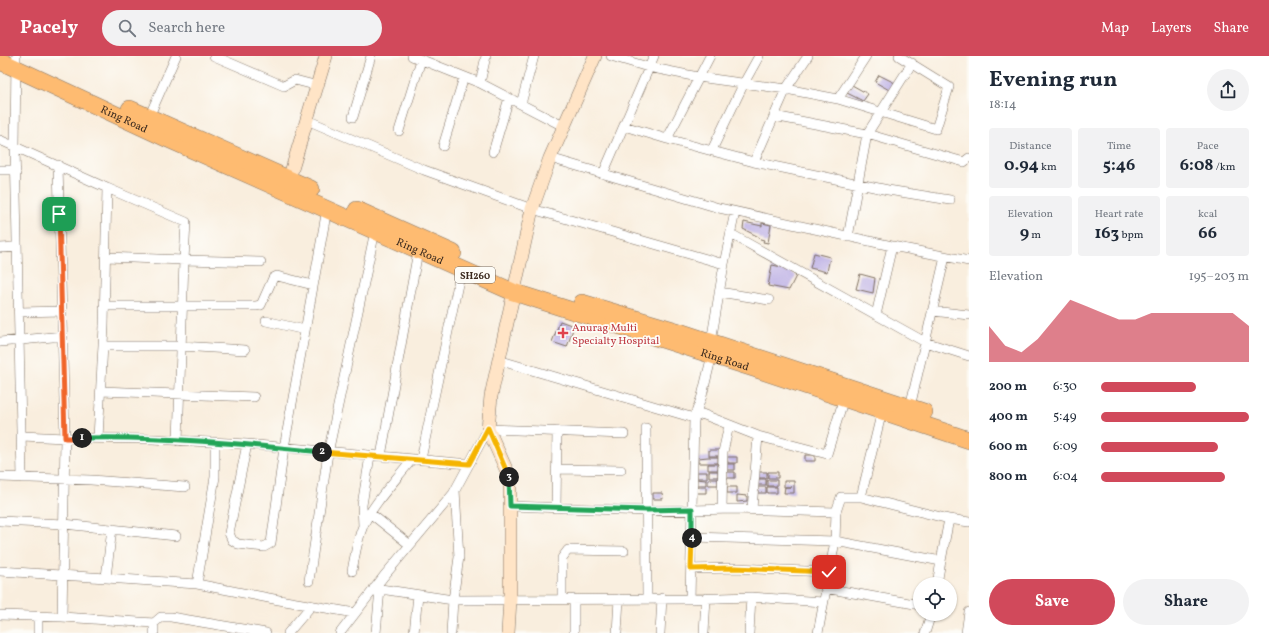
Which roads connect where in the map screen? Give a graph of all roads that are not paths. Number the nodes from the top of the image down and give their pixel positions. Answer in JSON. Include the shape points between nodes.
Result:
{"nodes":[{"id":1,"x":176,"y":56,"type":"edge"},
{"id":2,"x":214,"y":56,"type":"edge"},
{"id":3,"x":326,"y":56,"type":"edge"},
{"id":4,"x":370,"y":56,"type":"edge"},
{"id":5,"x":412,"y":56,"type":"edge"},
{"id":6,"x":486,"y":56,"type":"edge"},
{"id":7,"x":534,"y":56,"type":"edge"},
{"id":8,"x":595,"y":56,"type":"edge"},
{"id":9,"x":611,"y":56,"type":"edge"},
{"id":10,"x":654,"y":56,"type":"edge"},
{"id":11,"x":710,"y":56,"type":"edge"},
{"id":12,"x":759,"y":56,"type":"edge"},
{"id":13,"x":808,"y":56,"type":"edge"},
{"id":14,"x":866,"y":56,"type":"edge"},
{"id":15,"x":899,"y":56,"type":"edge"},
{"id":16,"x":11,"y":60,"type":"edge"},
{"id":17,"x":421,"y":60,"type":"junction"},
{"id":18,"x":436,"y":60,"type":"edge"},
{"id":19,"x":912,"y":63,"type":"junction"},
{"id":20,"x":648,"y":67,"type":"junction"},
{"id":21,"x":464,"y":77,"type":"junction"},
{"id":22,"x":698,"y":77,"type":"junction"},
{"id":23,"x":480,"y":83,"type":"junction"},
{"id":24,"x":744,"y":83,"type":"junction"},
{"id":25,"x":318,"y":86,"type":"junction"},
{"id":26,"x":786,"y":89,"type":"junction"},
{"id":27,"x":509,"y":98,"type":"junction"},
{"id":28,"x":838,"y":99,"type":"junction"},
{"id":29,"x":521,"y":104,"type":"junction"},
{"id":30,"x":880,"y":113,"type":"junction"},
{"id":31,"x":774,"y":116,"type":"junction"},
{"id":32,"x":149,"y":117,"type":"junction"},
{"id":33,"x":353,"y":117,"type":"dead end"},
{"id":34,"x":307,"y":120,"type":"junction"},
{"id":35,"x":563,"y":126,"type":"junction"},
{"id":36,"x":624,"y":126,"type":"junction"},
{"id":37,"x":399,"y":131,"type":"dead end"},
{"id":38,"x":867,"y":134,"type":"junction"},
{"id":39,"x":667,"y":139,"type":"junction"},
{"id":40,"x":0,"y":140,"type":"edge"},
{"id":41,"x":15,"y":146,"type":"junction"},
{"id":42,"x":443,"y":146,"type":"dead end"},
{"id":43,"x":712,"y":150,"type":"junction"},
{"id":44,"x":493,"y":152,"type":"dead end"},
{"id":45,"x":550,"y":158,"type":"junction"},
{"id":46,"x":969,"y":158,"type":"edge"},
{"id":47,"x":754,"y":162,"type":"junction"},
{"id":48,"x":58,"y":165,"type":"junction"},
{"id":49,"x":0,"y":170,"type":"edge"},
{"id":50,"x":16,"y":170,"type":"junction"},
{"id":51,"x":603,"y":174,"type":"junction"},
{"id":52,"x":289,"y":179,"type":"junction"},
{"id":53,"x":857,"y":183,"type":"junction"},
{"id":54,"x":107,"y":188,"type":"junction"},
{"id":55,"x":950,"y":200,"type":"dead end"},
{"id":56,"x":327,"y":209,"type":"junction"},
{"id":57,"x":532,"y":209,"type":"junction"},
{"id":58,"x":735,"y":212,"type":"junction"},
{"id":59,"x":375,"y":231,"type":"junction"},
{"id":60,"x":731,"y":234,"type":"junction"},
{"id":61,"x":848,"y":237,"type":"junction"},
{"id":62,"x":892,"y":246,"type":"junction"},
{"id":63,"x":17,"y":247,"type":"junction"},
{"id":64,"x":0,"y":248,"type":"edge"},
{"id":65,"x":418,"y":251,"type":"junction"},
{"id":66,"x":106,"y":257,"type":"junction"},
{"id":67,"x":945,"y":257,"type":"junction"},
{"id":68,"x":184,"y":260,"type":"junction"},
{"id":69,"x":969,"y":261,"type":"edge"},
{"id":70,"x":261,"y":262,"type":"dead end"},
{"id":71,"x":724,"y":264,"type":"junction"},
{"id":72,"x":461,"y":270,"type":"junction"},
{"id":73,"x":313,"y":285,"type":"junction"},
{"id":74,"x":515,"y":286,"type":"junction"},
{"id":75,"x":719,"y":292,"type":"junction"},
{"id":76,"x":768,"y":300,"type":"dead end"},
{"id":77,"x":104,"y":306,"type":"junction"},
{"id":78,"x":182,"y":306,"type":"junction"},
{"id":79,"x":62,"y":311,"type":"junction"},
{"id":80,"x":932,"y":311,"type":"junction"},
{"id":81,"x":19,"y":312,"type":"junction"},
{"id":82,"x":876,"y":315,"type":"junction"},
{"id":83,"x":969,"y":315,"type":"edge"},
{"id":84,"x":266,"y":321,"type":"dead end"},
{"id":85,"x":305,"y":330,"type":"junction"},
{"id":86,"x":63,"y":336,"type":"junction"},
{"id":87,"x":20,"y":340,"type":"junction"},
{"id":88,"x":0,"y":342,"type":"edge"},
{"id":89,"x":925,"y":342,"type":"junction"},
{"id":90,"x":103,"y":346,"type":"junction"},
{"id":91,"x":181,"y":346,"type":"junction"},
{"id":92,"x":712,"y":348,"type":"junction"},
{"id":93,"x":245,"y":350,"type":"dead end"},
{"id":94,"x":969,"y":356,"type":"edge"},
{"id":95,"x":498,"y":360,"type":"junction"},
{"id":96,"x":100,"y":391,"type":"junction"},
{"id":97,"x":180,"y":395,"type":"junction"},
{"id":98,"x":254,"y":397,"type":"dead end"},
{"id":99,"x":844,"y":398,"type":"junction"},
{"id":100,"x":910,"y":408,"type":"junction"},
{"id":101,"x":882,"y":411,"type":"junction"},
{"id":102,"x":694,"y":418,"type":"junction"},
{"id":103,"x":729,"y":425,"type":"junction"},
{"id":104,"x":969,"y":427,"type":"edge"},
{"id":105,"x":488,"y":428,"type":"junction"},
{"id":106,"x":646,"y":428,"type":"dead end"},
{"id":107,"x":557,"y":431,"type":"junction"},
{"id":108,"x":624,"y":434,"type":"dead end"},
{"id":109,"x":22,"y":436,"type":"junction"},
{"id":110,"x":758,"y":436,"type":"junction"},
{"id":111,"x":65,"y":438,"type":"junction"},
{"id":112,"x":98,"y":438,"type":"junction"},
{"id":113,"x":178,"y":440,"type":"junction"},
{"id":114,"x":969,"y":440,"type":"edge"},
{"id":115,"x":215,"y":443,"type":"junction"},
{"id":116,"x":247,"y":444,"type":"junction"},
{"id":117,"x":284,"y":448,"type":"junction"},
{"id":118,"x":328,"y":453,"type":"junction"},
{"id":119,"x":370,"y":456,"type":"junction"},
{"id":120,"x":381,"y":456,"type":"junction"},
{"id":121,"x":417,"y":459,"type":"junction"},
{"id":122,"x":469,"y":464,"type":"junction"},
{"id":123,"x":556,"y":469,"type":"junction"},
{"id":124,"x":621,"y":470,"type":"dead end"},
{"id":125,"x":0,"y":477,"type":"edge"},
{"id":126,"x":22,"y":478,"type":"junction"},
{"id":127,"x":66,"y":480,"type":"junction"},
{"id":128,"x":185,"y":487,"type":"dead end"},
{"id":129,"x":455,"y":490,"type":"junction"},
{"id":130,"x":861,"y":497,"type":"junction"},
{"id":131,"x":510,"y":506,"type":"junction"},
{"id":132,"x":556,"y":508,"type":"junction"},
{"id":133,"x":692,"y":509,"type":"junction"},
{"id":134,"x":722,"y":509,"type":"junction"},
{"id":135,"x":752,"y":509,"type":"junction"},
{"id":136,"x":647,"y":510,"type":"junction"},
{"id":137,"x":836,"y":512,"type":"junction"},
{"id":138,"x":370,"y":513,"type":"junction"},
{"id":139,"x":949,"y":519,"type":"junction"},
{"id":140,"x":0,"y":522,"type":"edge"},
{"id":141,"x":969,"y":522,"type":"edge"},
{"id":142,"x":64,"y":524,"type":"junction"},
{"id":143,"x":363,"y":526,"type":"junction"},
{"id":144,"x":112,"y":529,"type":"junction"},
{"id":145,"x":176,"y":536,"type":"dead end"},
{"id":146,"x":692,"y":537,"type":"junction"},
{"id":147,"x":835,"y":541,"type":"junction"},
{"id":148,"x":410,"y":545,"type":"junction"},
{"id":149,"x":624,"y":551,"type":"dead end"},
{"id":150,"x":941,"y":561,"type":"junction"},
{"id":151,"x":691,"y":569,"type":"junction"},
{"id":152,"x":0,"y":571,"type":"edge"},
{"id":153,"x":352,"y":571,"type":"dead end"},
{"id":154,"x":829,"y":572,"type":"junction"},
{"id":155,"x":63,"y":574,"type":"junction"},
{"id":156,"x":106,"y":577,"type":"junction"},
{"id":157,"x":938,"y":577,"type":"edge"},
{"id":158,"x":309,"y":581,"type":"dead end"},
{"id":159,"x":197,"y":584,"type":"junction"},
{"id":160,"x":377,"y":588,"type":"junction"},
{"id":161,"x":825,"y":588,"type":"junction"},
{"id":162,"x":418,"y":595,"type":"junction"},
{"id":163,"x":751,"y":597,"type":"junction"},
{"id":164,"x":662,"y":598,"type":"junction"},
{"id":165,"x":690,"y":598,"type":"junction"},
{"id":166,"x":706,"y":598,"type":"junction"},
{"id":167,"x":510,"y":599,"type":"junction"},
{"id":168,"x":562,"y":599,"type":"junction"},
{"id":169,"x":574,"y":599,"type":"junction"},
{"id":170,"x":619,"y":599,"type":"junction"},
{"id":171,"x":647,"y":599,"type":"junction"},
{"id":172,"x":453,"y":600,"type":"junction"},
{"id":173,"x":824,"y":602,"type":"junction"},
{"id":174,"x":913,"y":604,"type":"edge"},
{"id":175,"x":311,"y":606,"type":"junction"},
{"id":176,"x":969,"y":612,"type":"edge"},
{"id":177,"x":356,"y":613,"type":"junction"},
{"id":178,"x":0,"y":615,"type":"edge"},
{"id":179,"x":38,"y":616,"type":"junction"},
{"id":180,"x":62,"y":618,"type":"junction"},
{"id":181,"x":928,"y":621,"type":"edge"},
{"id":182,"x":154,"y":623,"type":"junction"},
{"id":183,"x":38,"y":633,"type":"edge"},
{"id":184,"x":154,"y":633,"type":"edge"},
{"id":185,"x":266,"y":633,"type":"edge"},
{"id":186,"x":288,"y":633,"type":"edge"},
{"id":187,"x":340,"y":633,"type":"edge"},
{"id":188,"x":376,"y":633,"type":"edge"},
{"id":189,"x":414,"y":633,"type":"edge"},
{"id":190,"x":451,"y":633,"type":"edge"},
{"id":191,"x":508,"y":633,"type":"edge"},
{"id":192,"x":574,"y":633,"type":"edge"},
{"id":193,"x":617,"y":633,"type":"edge"},
{"id":194,"x":660,"y":633,"type":"edge"},
{"id":195,"x":704,"y":633,"type":"edge"},
{"id":196,"x":749,"y":633,"type":"edge"},
{"id":197,"x":818,"y":633,"type":"edge"},
{"id":198,"x":925,"y":633,"type":"edge"},
{"id":199,"x":966,"y":633,"type":"edge"}],
"edges":[{"from":1,"to":32,"type":"street"},
{"from":2,"to":25,"type":"street","via":[[284,86],[295,80]]},
{"from":3,"to":25,"type":"street"},
{"from":4,"to":33,"type":"street"},
{"from":5,"to":17,"type":"street"},
{"from":6,"to":23,"type":"street"},
{"from":7,"to":29,"type":"street"},
{"from":8,"to":35,"type":"street"},
{"from":9,"to":20,"type":"street"},
{"from":10,"to":20,"type":"street"},
{"from":11,"to":22,"type":"street"},
{"from":12,"to":24,"type":"street"},
{"from":13,"to":26,"type":"street"},
{"from":14,"to":28,"type":"street"},
{"from":15,"to":19,"type":"street"},
{"from":16,"to":32,"type":"highway","name":"Ring Road","number":"SH260"},
{"from":16,"to":41,"type":"street"},
{"from":16,"to":56,"type":"highway","name":"Ring Road","number":"SH260","via":[[166,138]]},
{"from":17,"to":18,"type":"street"},
{"from":17,"to":37,"type":"street"},
{"from":18,"to":21,"type":"street"},
{"from":19,"to":30,"type":"street"},
{"from":19,"to":30,"type":"street","via":[[949,87],[936,129]]},
{"from":20,"to":22,"type":"street"},
{"from":20,"to":36,"type":"street"},
{"from":21,"to":23,"type":"street"},
{"from":21,"to":42,"type":"street"},
{"from":22,"to":24,"type":"street"},
{"from":22,"to":39,"type":"street"},
{"from":23,"to":27,"type":"street"},
{"from":24,"to":26,"type":"street"},
{"from":24,"to":43,"type":"street"},
{"from":25,"to":34,"type":"street"},
{"from":26,"to":28,"type":"street"},
{"from":26,"to":31,"type":"street"},
{"from":27,"to":29,"type":"street"},
{"from":27,"to":44,"type":"street"},
{"from":28,"to":30,"type":"street"},
{"from":29,"to":35,"type":"street"},
{"from":30,"to":38,"type":"street"},
{"from":31,"to":38,"type":"street"},
{"from":31,"to":47,"type":"street"},
{"from":32,"to":52,"type":"highway","name":"Ring Road","number":"SH260"},
{"from":34,"to":52,"type":"street"},
{"from":34,"to":57,"type":"street","via":[[424,170]]},
{"from":35,"to":45,"type":"street"},
{"from":36,"to":39,"type":"street"},
{"from":36,"to":51,"type":"street"},
{"from":38,"to":46,"type":"street","via":[[964,162]]},
{"from":38,"to":53,"type":"street"},
{"from":39,"to":43,"type":"street"},
{"from":40,"to":41,"type":"street"},
{"from":41,"to":48,"type":"street"},
{"from":41,"to":50,"type":"street"},
{"from":43,"to":47,"type":"street"},
{"from":45,"to":51,"type":"street"},
{"from":45,"to":57,"type":"street"},
{"from":47,"to":53,"type":"street"},
{"from":48,"to":54,"type":"street"},
{"from":48,"to":79,"type":"street"},
{"from":49,"to":50,"type":"street"},
{"from":50,"to":63,"type":"street"},
{"from":51,"to":58,"type":"street"},
{"from":52,"to":74,"type":"highway","name":"Ring Road","number":"SH260"},
{"from":53,"to":55,"type":"street"},
{"from":53,"to":61,"type":"street"},
{"from":54,"to":66,"type":"street"},
{"from":54,"to":68,"type":"street","via":[[186,222]]},
{"from":56,"to":59,"type":"highway","name":"Ring Road","number":"SH260"},
{"from":56,"to":73,"type":"street"},
{"from":57,"to":71,"type":"street"},
{"from":57,"to":74,"type":"street"},
{"from":58,"to":60,"type":"street"},
{"from":58,"to":61,"type":"street"},
{"from":59,"to":65,"type":"highway","name":"Ring Road","number":"SH260"},
{"from":59,"to":118,"type":"street"},
{"from":60,"to":71,"type":"street"},
{"from":60,"to":82,"type":"street"},
{"from":61,"to":62,"type":"street"},
{"from":62,"to":67,"type":"street"},
{"from":62,"to":82,"type":"street"},
{"from":63,"to":64,"type":"street"},
{"from":63,"to":81,"type":"street"},
{"from":65,"to":72,"type":"highway","name":"Ring Road","number":"SH260"},
{"from":65,"to":120,"type":"street"},
{"from":66,"to":68,"type":"street"},
{"from":66,"to":77,"type":"street"},
{"from":67,"to":69,"type":"street"},
{"from":67,"to":80,"type":"street"},
{"from":68,"to":70,"type":"street"},
{"from":68,"to":78,"type":"street"},
{"from":71,"to":75,"type":"street"},
{"from":72,"to":74,"type":"highway","name":"Ring Road","number":"SH260"},
{"from":72,"to":121,"type":"street"},
{"from":73,"to":78,"type":"street","via":[[277,276],[270,281],[261,305]]},
{"from":73,"to":85,"type":"street"},
{"from":74,"to":92,"type":"highway","name":"Ring Road","number":"SH260"},
{"from":74,"to":95,"type":"street"},
{"from":75,"to":76,"type":"street"},
{"from":75,"to":92,"type":"street"},
{"from":77,"to":78,"type":"street"},
{"from":77,"to":90,"type":"street"},
{"from":78,"to":91,"type":"street"},
{"from":79,"to":81,"type":"street"},
{"from":79,"to":86,"type":"street"},
{"from":80,"to":83,"type":"street"},
{"from":80,"to":89,"type":"street"},
{"from":81,"to":87,"type":"street"},
{"from":82,"to":89,"type":"street"},
{"from":84,"to":85,"type":"street"},
{"from":85,"to":117,"type":"street"},
{"from":86,"to":87,"type":"street"},
{"from":86,"to":111,"type":"street"},
{"from":87,"to":88,"type":"street"},
{"from":87,"to":109,"type":"street"},
{"from":89,"to":94,"type":"street"},
{"from":89,"to":100,"type":"street"},
{"from":90,"to":91,"type":"street"},
{"from":90,"to":96,"type":"street"},
{"from":91,"to":93,"type":"street"},
{"from":91,"to":97,"type":"street"},
{"from":92,"to":99,"type":"highway","name":"Ring Road","number":"SH260"},
{"from":92,"to":100,"type":"highway","name":"Ring Road","number":"SH260"},
{"from":92,"to":102,"type":"street","via":[[702,396]]},
{"from":95,"to":102,"type":"street"},
{"from":95,"to":105,"type":"street"},
{"from":96,"to":97,"type":"street"},
{"from":96,"to":112,"type":"street"},
{"from":97,"to":98,"type":"street"},
{"from":97,"to":113,"type":"street"},
{"from":99,"to":101,"type":"highway","name":"Ring Road","number":"SH260"},
{"from":99,"to":110,"type":"street","via":[[827,454]]},
{"from":100,"to":104,"type":"highway","name":"Ring Road","number":"SH260"},
{"from":101,"to":114,"type":"highway","name":"Ring Road","number":"SH260"},
{"from":101,"to":130,"type":"street"},
{"from":102,"to":103,"type":"street","via":[[702,414]]},
{"from":102,"to":133,"type":"street"},
{"from":103,"to":110,"type":"street"},
{"from":103,"to":134,"type":"street","via":[[723,452]]},
{"from":105,"to":107,"type":"street"},
{"from":105,"to":122,"type":"street"},
{"from":105,"to":131,"type":"street","via":[[510,478]]},
{"from":106,"to":136,"type":"street"},
{"from":107,"to":108,"type":"street"},
{"from":107,"to":123,"type":"street"},
{"from":109,"to":111,"type":"street"},
{"from":109,"to":126,"type":"street"},
{"from":110,"to":135,"type":"street"},
{"from":111,"to":112,"type":"street"},
{"from":111,"to":127,"type":"street"},
{"from":112,"to":113,"type":"street"},
{"from":113,"to":115,"type":"street"},
{"from":115,"to":116,"type":"street"},
{"from":115,"to":159,"type":"street","via":[[214,477]]},
{"from":116,"to":117,"type":"street"},
{"from":116,"to":117,"type":"street","via":[[229,532],[232,540],[251,546],[264,547],[271,543]]},
{"from":117,"to":118,"type":"street"},
{"from":118,"to":119,"type":"street"},
{"from":118,"to":158,"type":"street"},
{"from":119,"to":120,"type":"street"},
{"from":119,"to":143,"type":"street","via":[[362,505]]},
{"from":120,"to":121,"type":"street"},
{"from":121,"to":122,"type":"street"},
{"from":121,"to":138,"type":"street"},
{"from":122,"to":129,"type":"street"},
{"from":123,"to":124,"type":"street"},
{"from":123,"to":132,"type":"street"},
{"from":125,"to":126,"type":"street"},
{"from":126,"to":127,"type":"street"},
{"from":127,"to":128,"type":"street"},
{"from":127,"to":142,"type":"street"},
{"from":129,"to":148,"type":"street"},
{"from":129,"to":172,"type":"street","via":[[459,557]]},
{"from":130,"to":137,"type":"street","via":[[841,497]]},
{"from":130,"to":139,"type":"street"},
{"from":131,"to":132,"type":"street"},
{"from":131,"to":167,"type":"street"},
{"from":132,"to":136,"type":"street"},
{"from":133,"to":134,"type":"street"},
{"from":133,"to":136,"type":"street"},
{"from":133,"to":146,"type":"street"},
{"from":134,"to":135,"type":"street"},
{"from":135,"to":137,"type":"street"},
{"from":136,"to":171,"type":"street"},
{"from":137,"to":147,"type":"street"},
{"from":138,"to":143,"type":"street"},
{"from":138,"to":148,"type":"street"},
{"from":139,"to":141,"type":"street"},
{"from":139,"to":150,"type":"street"},
{"from":140,"to":142,"type":"street"},
{"from":142,"to":144,"type":"street"},
{"from":142,"to":155,"type":"street"},
{"from":143,"to":153,"type":"street"},
{"from":144,"to":145,"type":"street"},
{"from":144,"to":156,"type":"street"},
{"from":146,"to":147,"type":"street"},
{"from":146,"to":151,"type":"street"},
{"from":147,"to":150,"type":"street"},
{"from":147,"to":154,"type":"street"},
{"from":148,"to":160,"type":"street"},
{"from":149,"to":168,"type":"street","via":[[568,550],[562,558]]},
{"from":150,"to":157,"type":"street"},
{"from":151,"to":154,"type":"street"},
{"from":151,"to":165,"type":"street"},
{"from":152,"to":155,"type":"street"},
{"from":154,"to":161,"type":"street"},
{"from":155,"to":156,"type":"street"},
{"from":155,"to":180,"type":"street"},
{"from":156,"to":159,"type":"street"},
{"from":159,"to":175,"type":"street"},
{"from":160,"to":162,"type":"street"},
{"from":160,"to":177,"type":"street"},
{"from":160,"to":188,"type":"street"},
{"from":161,"to":173,"type":"street"},
{"from":161,"to":174,"type":"street"},
{"from":162,"to":172,"type":"street"},
{"from":162,"to":189,"type":"street"},
{"from":163,"to":166,"type":"street"},
{"from":163,"to":173,"type":"street"},
{"from":163,"to":196,"type":"street"},
{"from":164,"to":165,"type":"street"},
{"from":164,"to":171,"type":"street"},
{"from":164,"to":194,"type":"street"},
{"from":165,"to":166,"type":"street"},
{"from":166,"to":195,"type":"street"},
{"from":167,"to":168,"type":"street"},
{"from":167,"to":172,"type":"street"},
{"from":167,"to":191,"type":"street"},
{"from":168,"to":169,"type":"street"},
{"from":169,"to":170,"type":"street"},
{"from":169,"to":192,"type":"street"},
{"from":170,"to":171,"type":"street"},
{"from":170,"to":193,"type":"street"},
{"from":172,"to":190,"type":"street"},
{"from":173,"to":197,"type":"street"},
{"from":175,"to":177,"type":"street"},
{"from":175,"to":186,"type":"street"},
{"from":176,"to":199,"type":"street"},
{"from":177,"to":187,"type":"street"},
{"from":178,"to":179,"type":"street"},
{"from":179,"to":180,"type":"street"},
{"from":179,"to":183,"type":"street"},
{"from":180,"to":182,"type":"street"},
{"from":181,"to":198,"type":"street"},
{"from":182,"to":184,"type":"street"},
{"from":182,"to":185,"type":"street","via":[[161,617],[171,617]]}]}
